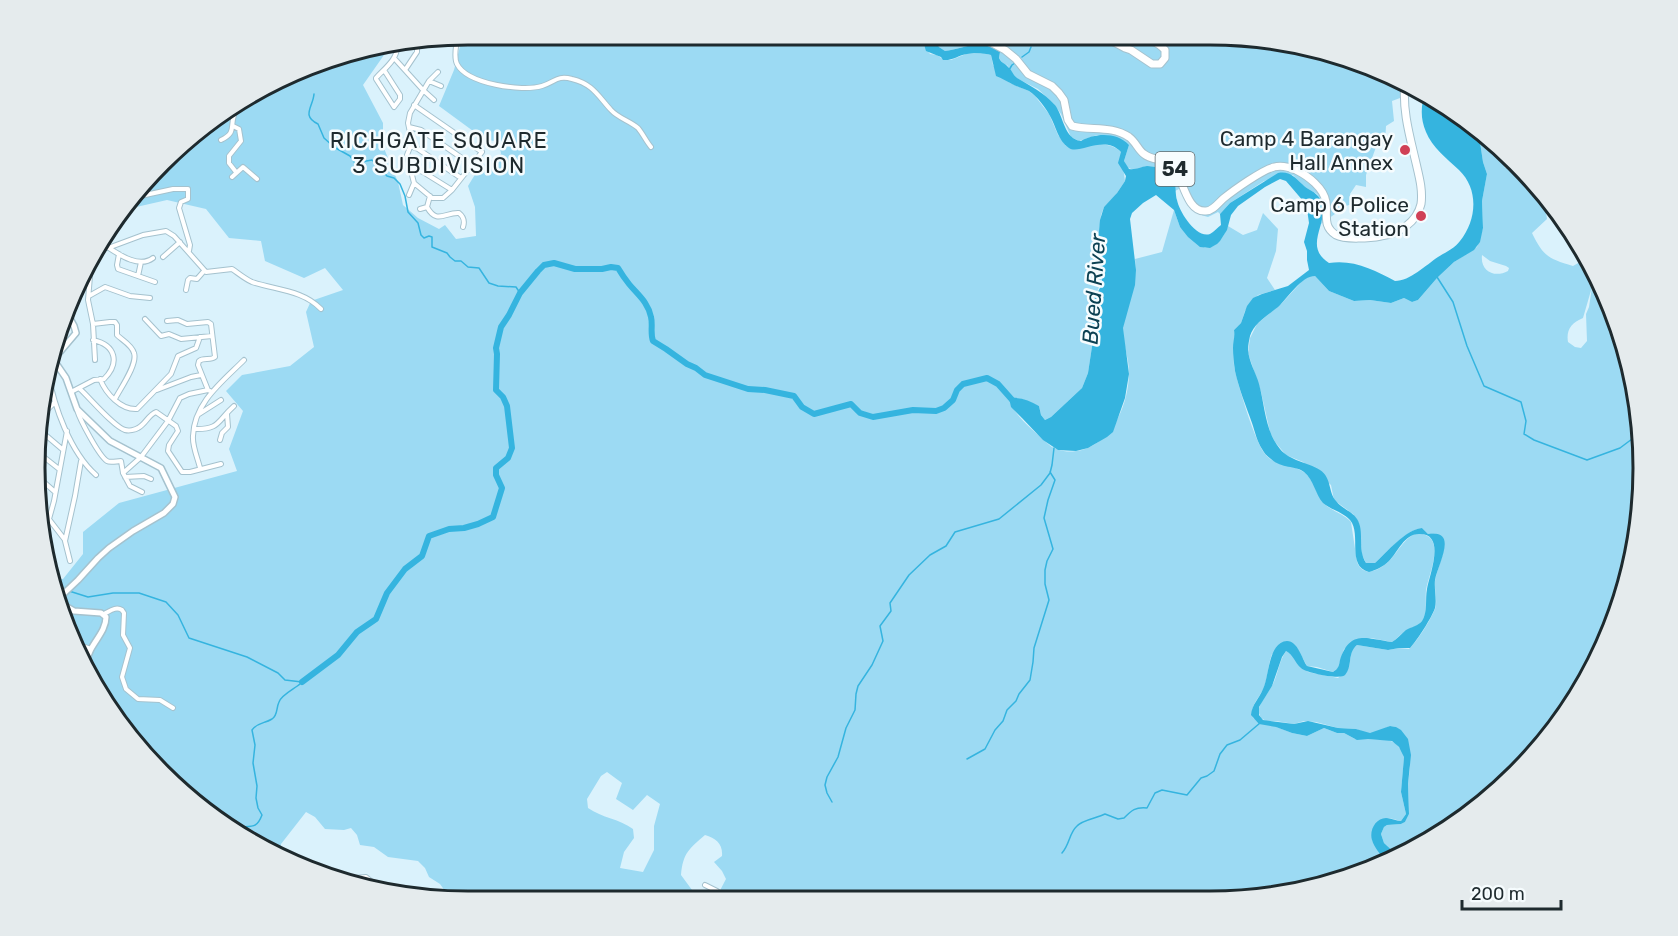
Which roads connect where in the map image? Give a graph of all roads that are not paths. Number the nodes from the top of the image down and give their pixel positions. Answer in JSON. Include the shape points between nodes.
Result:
{"nodes":[{"id":1,"x":456,"y":45,"type":"edge"},
{"id":2,"x":995,"y":45,"type":"edge"},
{"id":3,"x":1119,"y":45,"type":"edge"},
{"id":4,"x":1159,"y":45,"type":"edge"},
{"id":5,"x":417,"y":49,"type":"edge"},
{"id":6,"x":397,"y":51,"type":"edge"},
{"id":7,"x":394,"y":57,"type":"junction"},
{"id":8,"x":384,"y":70,"type":"junction"},
{"id":9,"x":405,"y":70,"type":"junction"},
{"id":10,"x":438,"y":72,"type":"dead end"},
{"id":11,"x":429,"y":81,"type":"junction"},
{"id":12,"x":441,"y":86,"type":"dead end"},
{"id":13,"x":423,"y":90,"type":"junction"},
{"id":14,"x":1404,"y":93,"type":"edge"},
{"id":15,"x":434,"y":100,"type":"dead end"},
{"id":16,"x":414,"y":105,"type":"junction"},
{"id":17,"x":234,"y":116,"type":"edge"},
{"id":18,"x":233,"y":126,"type":"junction"},
{"id":19,"x":409,"y":127,"type":"junction"},
{"id":20,"x":221,"y":140,"type":"dead end"},
{"id":21,"x":410,"y":146,"type":"junction"},
{"id":22,"x":651,"y":147,"type":"dead end"},
{"id":23,"x":472,"y":165,"type":"junction"},
{"id":24,"x":410,"y":168,"type":"junction"},
{"id":25,"x":236,"y":172,"type":"junction"},
{"id":26,"x":232,"y":177,"type":"dead end"},
{"id":27,"x":461,"y":177,"type":"junction"},
{"id":28,"x":257,"y":179,"type":"dead end"},
{"id":29,"x":414,"y":183,"type":"junction"},
{"id":30,"x":452,"y":190,"type":"junction"},
{"id":31,"x":145,"y":195,"type":"edge"},
{"id":32,"x":409,"y":195,"type":"dead end"},
{"id":33,"x":430,"y":196,"type":"junction"},
{"id":34,"x":427,"y":207,"type":"junction"},
{"id":35,"x":420,"y":209,"type":"dead end"},
{"id":36,"x":463,"y":227,"type":"dead end"},
{"id":37,"x":1371,"y":227,"type":"dead end"},
{"id":38,"x":1336,"y":234,"type":"junction"},
{"id":39,"x":188,"y":240,"type":"junction"},
{"id":40,"x":181,"y":243,"type":"junction"},
{"id":41,"x":108,"y":248,"type":"joint"},
{"id":42,"x":189,"y":251,"type":"junction"},
{"id":43,"x":119,"y":254,"type":"junction"},
{"id":44,"x":163,"y":257,"type":"dead end"},
{"id":45,"x":153,"y":258,"type":"dead end"},
{"id":46,"x":141,"y":262,"type":"junction"},
{"id":47,"x":204,"y":271,"type":"junction"},
{"id":48,"x":138,"y":276,"type":"junction"},
{"id":49,"x":90,"y":279,"type":"edge"},
{"id":50,"x":155,"y":282,"type":"dead end"},
{"id":51,"x":186,"y":290,"type":"dead end"},
{"id":52,"x":89,"y":296,"type":"junction"},
{"id":53,"x":150,"y":298,"type":"dead end"},
{"id":54,"x":321,"y":309,"type":"dead end"},
{"id":55,"x":145,"y":318,"type":"dead end"},
{"id":56,"x":71,"y":321,"type":"edge"},
{"id":57,"x":167,"y":321,"type":"dead end"},
{"id":58,"x":93,"y":324,"type":"junction"},
{"id":59,"x":212,"y":336,"type":"junction"},
{"id":60,"x":200,"y":337,"type":"junction"},
{"id":61,"x":93,"y":340,"type":"junction"},
{"id":62,"x":61,"y":351,"type":"edge"},
{"id":63,"x":95,"y":360,"type":"dead end"},
{"id":64,"x":244,"y":360,"type":"dead end"},
{"id":65,"x":57,"y":366,"type":"edge"},
{"id":66,"x":201,"y":375,"type":"junction"},
{"id":67,"x":100,"y":380,"type":"junction"},
{"id":68,"x":80,"y":388,"type":"junction"},
{"id":69,"x":52,"y":390,"type":"edge"},
{"id":70,"x":154,"y":391,"type":"junction"},
{"id":71,"x":210,"y":391,"type":"junction"},
{"id":72,"x":71,"y":392,"type":"junction"},
{"id":73,"x":115,"y":399,"type":"junction"},
{"id":74,"x":221,"y":399,"type":"dead end"},
{"id":75,"x":54,"y":402,"type":"junction"},
{"id":76,"x":50,"y":406,"type":"edge"},
{"id":77,"x":234,"y":406,"type":"dead end"},
{"id":78,"x":77,"y":410,"type":"junction"},
{"id":79,"x":226,"y":414,"type":"junction"},
{"id":80,"x":198,"y":415,"type":"junction"},
{"id":81,"x":168,"y":421,"type":"junction"},
{"id":82,"x":194,"y":429,"type":"junction"},
{"id":83,"x":67,"y":431,"type":"junction"},
{"id":84,"x":46,"y":436,"type":"edge"},
{"id":85,"x":220,"y":440,"type":"dead end"},
{"id":86,"x":63,"y":449,"type":"junction"},
{"id":87,"x":141,"y":457,"type":"junction"},
{"id":88,"x":45,"y":458,"type":"edge"},
{"id":89,"x":81,"y":460,"type":"junction"},
{"id":90,"x":221,"y":464,"type":"dead end"},
{"id":91,"x":200,"y":468,"type":"junction"},
{"id":92,"x":59,"y":469,"type":"junction"},
{"id":93,"x":96,"y":475,"type":"dead end"},
{"id":94,"x":124,"y":475,"type":"junction"},
{"id":95,"x":151,"y":480,"type":"dead end"},
{"id":96,"x":46,"y":483,"type":"edge"},
{"id":97,"x":56,"y":492,"type":"junction"},
{"id":98,"x":142,"y":492,"type":"dead end"},
{"id":99,"x":49,"y":519,"type":"joint"},
{"id":100,"x":65,"y":541,"type":"junction"},
{"id":101,"x":70,"y":561,"type":"dead end"},
{"id":102,"x":64,"y":593,"type":"edge"},
{"id":103,"x":68,"y":607,"type":"edge"},
{"id":104,"x":105,"y":614,"type":"junction"},
{"id":105,"x":86,"y":648,"type":"edge"},
{"id":106,"x":91,"y":650,"type":"junction"},
{"id":107,"x":89,"y":655,"type":"edge"},
{"id":108,"x":173,"y":708,"type":"dead end"},
{"id":109,"x":705,"y":885,"type":"dead end"},
{"id":110,"x":717,"y":891,"type":"edge"}],
"edges":[{"from":1,"to":22,"type":"street","via":[[455,61],[477,80],[529,88],[558,78],[574,79],[592,88],[612,111],[639,129]]},
{"from":2,"to":38,"type":"highway","number":"54","via":[[1028,74],[1062,95],[1072,126],[1117,131],[1132,139],[1144,154],[1172,165],[1190,202],[1200,210],[1210,210],[1272,167],[1288,167],[1322,190],[1327,226]]},
{"from":3,"to":4,"type":"highway","via":[[1146,62],[1160,64],[1165,50]]},
{"from":5,"to":9,"type":"street"},
{"from":6,"to":7,"type":"street"},
{"from":7,"to":8,"type":"street"},
{"from":7,"to":9,"type":"street"},
{"from":8,"to":8,"type":"street","via":[[400,95],[394,107],[376,81]]},
{"from":9,"to":13,"type":"street"},
{"from":10,"to":11,"type":"street"},
{"from":11,"to":12,"type":"street"},
{"from":11,"to":13,"type":"street"},
{"from":13,"to":15,"type":"street"},
{"from":13,"to":16,"type":"street"},
{"from":14,"to":38,"type":"highway","via":[[1406,120],[1421,188],[1418,211],[1404,228],[1391,234]]},
{"from":16,"to":19,"type":"street"},
{"from":16,"to":23,"type":"street","via":[[482,153]]},
{"from":17,"to":18,"type":"street"},
{"from":18,"to":20,"type":"street","via":[[232,132]]},
{"from":18,"to":25,"type":"street","via":[[239,129],[241,138],[229,156]]},
{"from":19,"to":21,"type":"street"},
{"from":19,"to":23,"type":"street","via":[[421,130]]},
{"from":21,"to":24,"type":"street"},
{"from":21,"to":27,"type":"street"},
{"from":23,"to":27,"type":"street"},
{"from":24,"to":29,"type":"street"},
{"from":24,"to":30,"type":"street"},
{"from":25,"to":26,"type":"street"},
{"from":25,"to":28,"type":"street","via":[[244,167]]},
{"from":27,"to":30,"type":"street"},
{"from":29,"to":32,"type":"street"},
{"from":29,"to":33,"type":"street"},
{"from":30,"to":33,"type":"street","via":[[443,198]]},
{"from":31,"to":39,"type":"street","via":[[188,189],[188,199],[179,208]]},
{"from":33,"to":34,"type":"street"},
{"from":34,"to":35,"type":"street"},
{"from":34,"to":36,"type":"street","via":[[438,217],[459,213],[464,218]]},
{"from":37,"to":38,"type":"street"},
{"from":39,"to":40,"type":"street"},
{"from":39,"to":42,"type":"street"},
{"from":40,"to":41,"type":"street","via":[[166,231]]},
{"from":40,"to":42,"type":"street"},
{"from":40,"to":44,"type":"street"},
{"from":41,"to":43,"type":"street"},
{"from":42,"to":47,"type":"street"},
{"from":43,"to":46,"type":"street"},
{"from":43,"to":48,"type":"street","via":[[117,268]]},
{"from":45,"to":46,"type":"street"},
{"from":46,"to":48,"type":"street"},
{"from":47,"to":51,"type":"street","via":[[197,279],[188,280]]},
{"from":47,"to":54,"type":"street","via":[[232,269],[249,281],[298,294]]},
{"from":48,"to":50,"type":"street"},
{"from":49,"to":52,"type":"street"},
{"from":52,"to":53,"type":"street","via":[[105,287]]},
{"from":52,"to":58,"type":"street"},
{"from":55,"to":60,"type":"street","via":[[160,336]]},
{"from":56,"to":62,"type":"main road","via":[[76,333]]},
{"from":57,"to":59,"type":"street","via":[[210,322]]},
{"from":58,"to":61,"type":"street"},
{"from":58,"to":73,"type":"street","via":[[115,322],[117,335],[134,352],[133,366]]},
{"from":59,"to":60,"type":"street"},
{"from":59,"to":66,"type":"street","via":[[215,357],[199,361]]},
{"from":60,"to":70,"type":"street","via":[[196,348],[177,356],[173,371]]},
{"from":61,"to":63,"type":"street"},
{"from":61,"to":67,"type":"street","via":[[106,344],[113,355],[110,373]]},
{"from":64,"to":71,"type":"street"},
{"from":65,"to":72,"type":"main road"},
{"from":66,"to":70,"type":"street"},
{"from":66,"to":71,"type":"street"},
{"from":67,"to":68,"type":"street"},
{"from":67,"to":73,"type":"street"},
{"from":68,"to":72,"type":"street"},
{"from":68,"to":81,"type":"street","via":[[124,430],[138,428],[156,412]]},
{"from":69,"to":75,"type":"street"},
{"from":70,"to":73,"type":"street","via":[[137,409],[126,408]]},
{"from":71,"to":80,"type":"street"},
{"from":71,"to":81,"type":"street","via":[[180,399]]},
{"from":72,"to":78,"type":"main road"},
{"from":74,"to":80,"type":"street"},
{"from":75,"to":76,"type":"street"},
{"from":75,"to":83,"type":"street"},
{"from":77,"to":79,"type":"street"},
{"from":78,"to":87,"type":"main road","via":[[110,441]]},
{"from":78,"to":94,"type":"street","via":[[105,459],[121,461]]},
{"from":79,"to":82,"type":"street","via":[[218,425],[207,430]]},
{"from":79,"to":85,"type":"street","via":[[228,428]]},
{"from":80,"to":82,"type":"street"},
{"from":81,"to":87,"type":"street"},
{"from":81,"to":91,"type":"street","via":[[177,428],[177,435],[168,451],[180,470]]},
{"from":82,"to":91,"type":"street"},
{"from":83,"to":86,"type":"street"},
{"from":83,"to":89,"type":"street"},
{"from":84,"to":86,"type":"street"},
{"from":86,"to":92,"type":"street"},
{"from":87,"to":94,"type":"street"},
{"from":87,"to":102,"type":"main road","via":[[161,468],[175,501],[164,513],[109,548]]},
{"from":88,"to":92,"type":"street"},
{"from":89,"to":93,"type":"street"},
{"from":89,"to":100,"type":"street"},
{"from":90,"to":91,"type":"street"},
{"from":92,"to":97,"type":"street"},
{"from":94,"to":95,"type":"street"},
{"from":94,"to":98,"type":"street","via":[[130,486]]},
{"from":96,"to":97,"type":"street"},
{"from":97,"to":99,"type":"street"},
{"from":99,"to":100,"type":"street"},
{"from":100,"to":101,"type":"street"},
{"from":103,"to":104,"type":"main road"},
{"from":104,"to":106,"type":"main road","via":[[106,622]]},
{"from":104,"to":108,"type":"street","via":[[116,608],[124,613],[123,635],[130,648],[122,677],[126,689],[138,699],[160,700]]},
{"from":105,"to":106,"type":"street"},
{"from":106,"to":107,"type":"main road"},
{"from":109,"to":110,"type":"street"}]}
